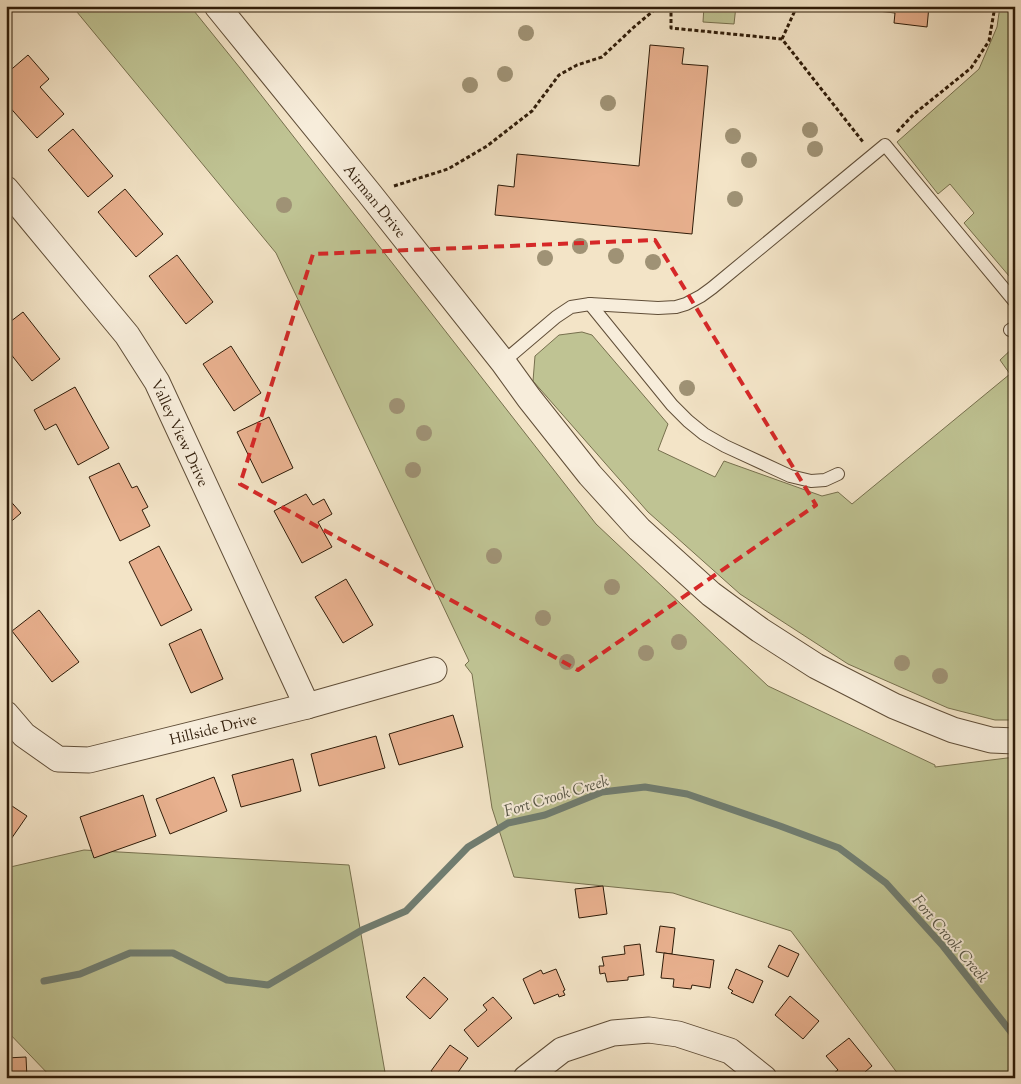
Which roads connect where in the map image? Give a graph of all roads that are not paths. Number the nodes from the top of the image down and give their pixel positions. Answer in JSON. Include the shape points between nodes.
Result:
{"nodes":[{"id":1,"x":218,"y":6,"type":"edge"},
{"id":2,"x":6,"y":189,"type":"edge"},
{"id":3,"x":1015,"y":302,"type":"edge"},
{"id":4,"x":590,"y":304,"type":"junction"},
{"id":5,"x":502,"y":362,"type":"junction"},
{"id":6,"x":838,"y":474,"type":"dead end"},
{"id":7,"x":434,"y":670,"type":"dead end"},
{"id":8,"x":307,"y":706,"type":"junction"},
{"id":9,"x":6,"y":714,"type":"edge"},
{"id":10,"x":1015,"y":741,"type":"edge"},
{"id":11,"x":526,"y":1078,"type":"edge"},
{"id":12,"x":764,"y":1078,"type":"edge"}],
"edges":[{"from":1,"to":5,"type":"street","name":"Airman Drive"},
{"from":2,"to":8,"type":"street","name":"Valley View Drive","via":[[127,335],[157,382]]},
{"from":3,"to":4,"type":"lane","via":[[885,145],[694,300],[676,307],[658,308]]},
{"from":4,"to":5,"type":"lane","via":[[571,307]]},
{"from":4,"to":6,"type":"lane","via":[[672,405],[704,434],[790,476],[811,481],[826,480]]},
{"from":5,"to":10,"type":"street","name":"Airman Drive","via":[[590,475],[639,530],[711,594],[816,666],[894,706],[953,730],[991,740]]},
{"from":7,"to":8,"type":"street","name":"Hillside Drive"},
{"from":8,"to":9,"type":"street","name":"Hillside Drive","via":[[89,760],[58,759],[24,735]]},
{"from":11,"to":12,"type":"street","via":[[562,1050],[613,1033],[649,1030],[678,1034],[730,1051]]}]}
